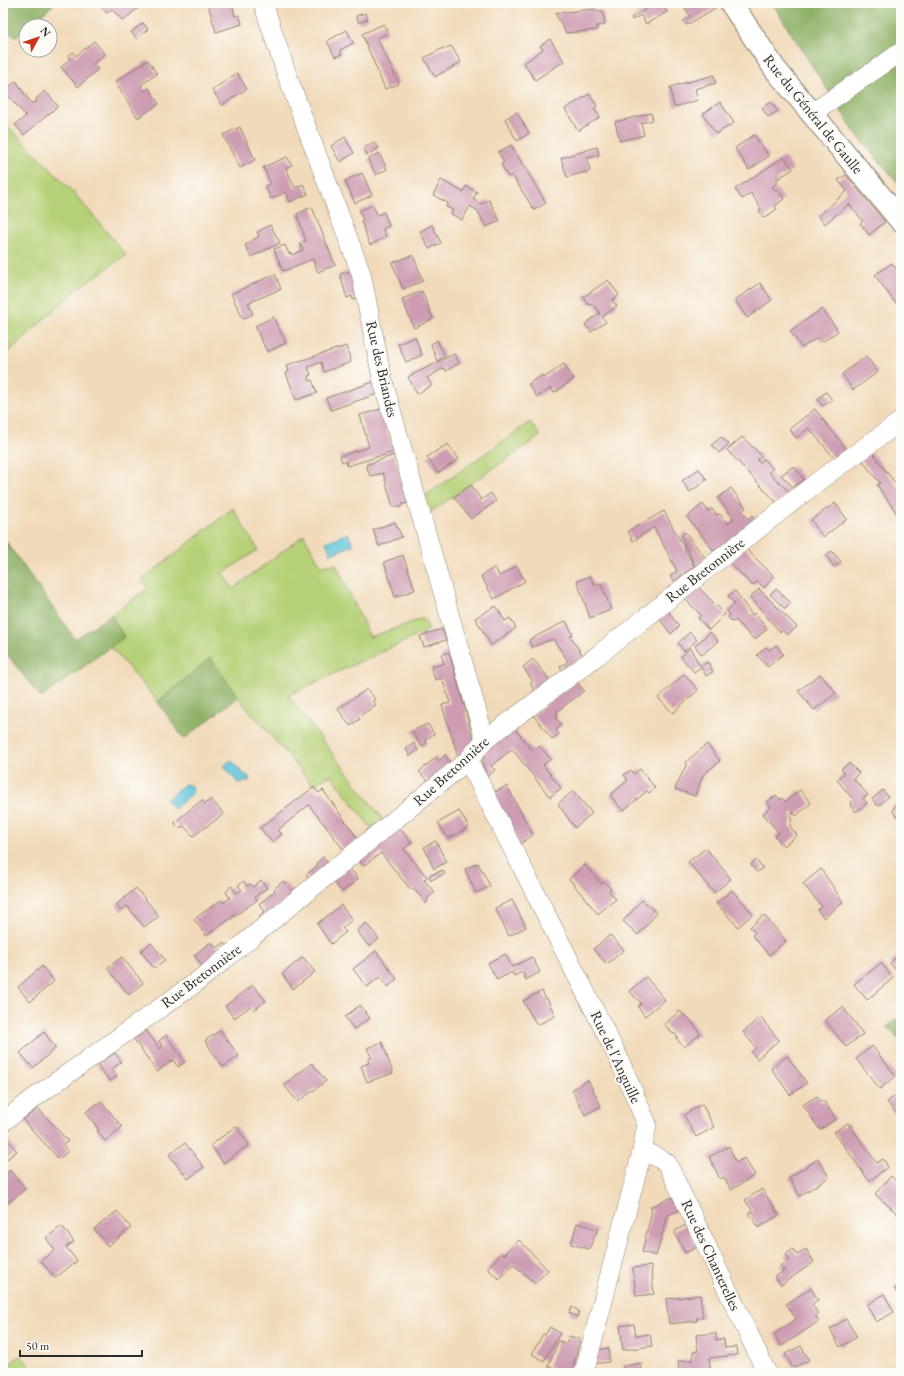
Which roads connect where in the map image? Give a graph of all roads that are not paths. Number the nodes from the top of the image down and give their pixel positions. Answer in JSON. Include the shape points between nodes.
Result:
{"nodes":[{"id":1,"x":263,"y":3,"type":"edge"},
{"id":2,"x":731,"y":3,"type":"edge"},
{"id":3,"x":901,"y":52,"type":"edge"},
{"id":4,"x":812,"y":113,"type":"junction"},
{"id":5,"x":901,"y":221,"type":"edge"},
{"id":6,"x":901,"y":421,"type":"edge"},
{"id":7,"x":485,"y":740,"type":"junction"},
{"id":8,"x":468,"y":760,"type":"junction"},
{"id":9,"x":3,"y":1122,"type":"edge"},
{"id":10,"x":642,"y":1152,"type":"junction"},
{"id":11,"x":584,"y":1373,"type":"edge"},
{"id":12,"x":767,"y":1373,"type":"edge"}],
"edges":[{"from":1,"to":7,"type":"street","name":"Rue des Briandes","via":[[288,78],[361,273],[382,378]]},
{"from":2,"to":4,"type":"main road","name":"Rue du Général de Gaulle","via":[[766,56]]},
{"from":3,"to":4,"type":"street"},
{"from":4,"to":5,"type":"main road","name":"Rue du Général de Gaulle"},
{"from":6,"to":7,"type":"street","name":"Rue Bretonnière","via":[[821,479],[597,656]]},
{"from":7,"to":8,"type":"street","name":"Rue Bretonnière"},
{"from":8,"to":9,"type":"street","name":"Rue Bretonnière","via":[[198,981],[38,1094]]},
{"from":8,"to":10,"type":"street","name":"Rue de l'Anguille","via":[[617,1055],[647,1124]]},
{"from":10,"to":11,"type":"street","name":"Rue de l'Anguille"},
{"from":10,"to":12,"type":"street","name":"Rue des Chanterelles","via":[[667,1163]]}]}
